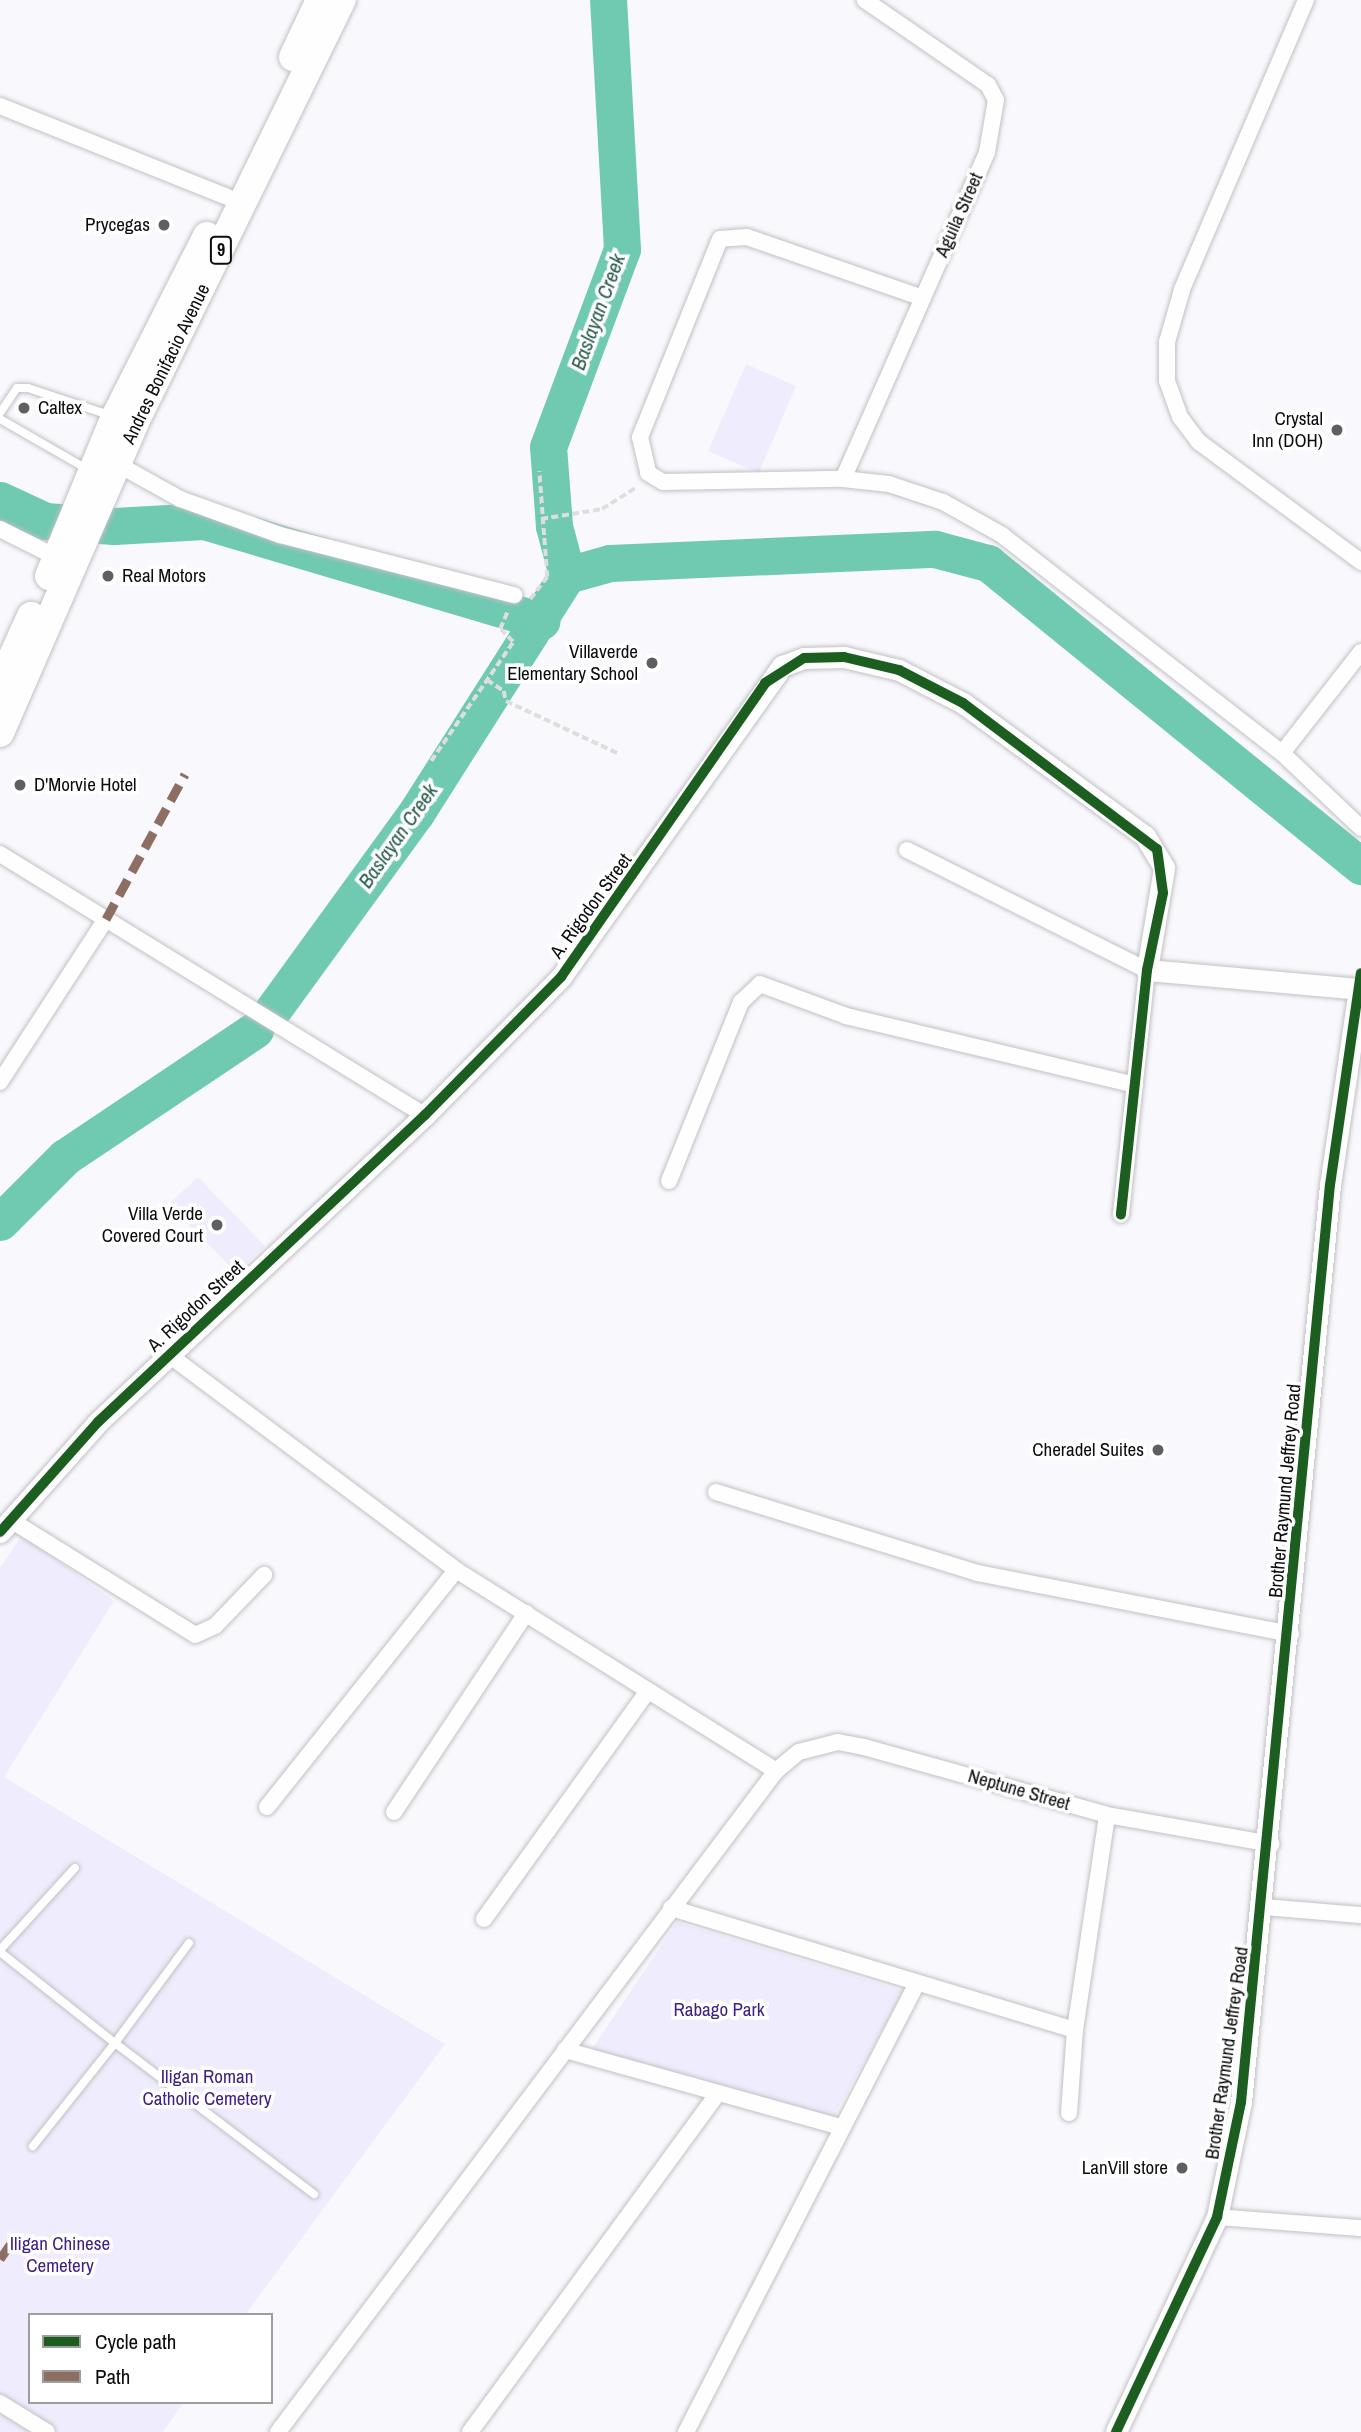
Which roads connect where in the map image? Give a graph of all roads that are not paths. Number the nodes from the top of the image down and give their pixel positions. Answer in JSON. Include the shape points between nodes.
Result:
{"nodes":[{"id":1,"x":320,"y":0,"type":"edge"},
{"id":2,"x":342,"y":0,"type":"edge"},
{"id":3,"x":866,"y":0,"type":"edge"},
{"id":4,"x":1306,"y":0,"type":"edge"},
{"id":5,"x":0,"y":106,"type":"edge"},
{"id":6,"x":227,"y":197,"type":"junction"},
{"id":7,"x":923,"y":298,"type":"junction"},
{"id":8,"x":0,"y":413,"type":"edge"},
{"id":9,"x":115,"y":417,"type":"junction"},
{"id":10,"x":0,"y":419,"type":"edge"},
{"id":11,"x":99,"y":478,"type":"junction"},
{"id":12,"x":843,"y":479,"type":"junction"},
{"id":13,"x":0,"y":529,"type":"edge"},
{"id":14,"x":71,"y":551,"type":"junction"},
{"id":15,"x":1361,"y":562,"type":"edge"},
{"id":16,"x":512,"y":599,"type":"road end"},
{"id":17,"x":1361,"y":652,"type":"edge"},
{"id":18,"x":0,"y":684,"type":"edge"},
{"id":19,"x":0,"y":733,"type":"edge"},
{"id":20,"x":1282,"y":753,"type":"junction"},
{"id":21,"x":1361,"y":828,"type":"edge"},
{"id":22,"x":907,"y":850,"type":"dead end"},
{"id":23,"x":0,"y":854,"type":"edge"},
{"id":24,"x":106,"y":919,"type":"junction"},
{"id":25,"x":1147,"y":970,"type":"junction"},
{"id":26,"x":1360,"y":984,"type":"edge"},
{"id":27,"x":0,"y":1082,"type":"edge"},
{"id":28,"x":1135,"y":1085,"type":"junction"},
{"id":29,"x":425,"y":1115,"type":"junction"},
{"id":30,"x":668,"y":1181,"type":"dead end"},
{"id":31,"x":1121,"y":1215,"type":"dead end"},
{"id":32,"x":169,"y":1355,"type":"junction"},
{"id":33,"x":716,"y":1492,"type":"dead end"},
{"id":34,"x":4,"y":1525,"type":"edge"},
{"id":35,"x":456,"y":1570,"type":"junction"},
{"id":36,"x":264,"y":1575,"type":"dead end"},
{"id":37,"x":526,"y":1613,"type":"junction"},
{"id":38,"x":1291,"y":1634,"type":"junction"},
{"id":39,"x":648,"y":1691,"type":"junction"},
{"id":40,"x":776,"y":1771,"type":"junction"},
{"id":41,"x":267,"y":1807,"type":"dead end"},
{"id":42,"x":394,"y":1812,"type":"dead end"},
{"id":43,"x":1107,"y":1815,"type":"junction"},
{"id":44,"x":1271,"y":1844,"type":"junction"},
{"id":45,"x":75,"y":1868,"type":"dead end"},
{"id":46,"x":1264,"y":1907,"type":"junction"},
{"id":47,"x":671,"y":1908,"type":"junction"},
{"id":48,"x":1361,"y":1915,"type":"edge"},
{"id":49,"x":484,"y":1919,"type":"dead end"},
{"id":50,"x":189,"y":1943,"type":"dead end"},
{"id":51,"x":0,"y":1951,"type":"edge"},
{"id":52,"x":916,"y":1985,"type":"junction"},
{"id":53,"x":1075,"y":2030,"type":"junction"},
{"id":54,"x":114,"y":2043,"type":"junction"},
{"id":55,"x":565,"y":2050,"type":"junction"},
{"id":56,"x":716,"y":2096,"type":"junction"},
{"id":57,"x":1069,"y":2113,"type":"dead end"},
{"id":58,"x":841,"y":2127,"type":"junction"},
{"id":59,"x":33,"y":2146,"type":"dead end"},
{"id":60,"x":314,"y":2194,"type":"dead end"},
{"id":61,"x":1217,"y":2217,"type":"junction"},
{"id":62,"x":1361,"y":2228,"type":"edge"},
{"id":63,"x":0,"y":2403,"type":"edge"},
{"id":64,"x":47,"y":2432,"type":"edge"},
{"id":65,"x":278,"y":2432,"type":"edge"},
{"id":66,"x":470,"y":2432,"type":"edge"},
{"id":67,"x":686,"y":2432,"type":"edge"},
{"id":68,"x":1116,"y":2432,"type":"edge"}],
"edges":[{"from":1,"to":6,"type":"highway","name":"Andres Bonifacio Avenue","number":"9"},
{"from":2,"to":11,"type":"highway","name":"Andres Bonifacio Avenue","number":"9"},
{"from":3,"to":7,"type":"street","name":"Aguila Street","via":[[988,85],[996,100],[987,152]]},
{"from":4,"to":15,"type":"street","via":[[1182,290],[1167,342],[1167,381],[1180,417],[1199,442]]},
{"from":5,"to":6,"type":"street"},
{"from":6,"to":9,"type":"highway","name":"Andres Bonifacio Avenue","number":"9"},
{"from":7,"to":12,"type":"street","name":"Aguila Street"},
{"from":7,"to":12,"type":"street","via":[[747,237],[720,239],[640,437],[641,455],[653,477],[663,482]]},
{"from":8,"to":9,"type":"lane","via":[[17,388],[27,388]]},
{"from":9,"to":11,"type":"highway","name":"Andres Bonifacio Avenue","number":"9"},
{"from":10,"to":11,"type":"lane"},
{"from":11,"to":14,"type":"highway","name":"Andres Bonifacio Avenue","number":"9"},
{"from":11,"to":16,"type":"street","via":[[180,499],[280,535]]},
{"from":12,"to":20,"type":"street","via":[[889,484],[943,502],[1002,535]]},
{"from":13,"to":14,"type":"street"},
{"from":14,"to":18,"type":"highway","name":"Andres Bonifacio Avenue","number":"9"},
{"from":14,"to":19,"type":"highway","name":"Andres Bonifacio Avenue","number":"9"},
{"from":17,"to":20,"type":"street"},
{"from":20,"to":21,"type":"street"},
{"from":22,"to":25,"type":"street"},
{"from":23,"to":24,"type":"street"},
{"from":24,"to":27,"type":"street"},
{"from":24,"to":29,"type":"street"},
{"from":25,"to":26,"type":"street"},
{"from":25,"to":28,"type":"street"},
{"from":25,"to":29,"type":"street","name":"A. Rigodon Street","via":[[1164,868],[1145,836],[963,703],[899,670],[844,657],[804,658],[765,683],[561,977]]},
{"from":26,"to":38,"type":"street","name":"Brother Raymund Jeffrey Road","via":[[1329,1185]]},
{"from":28,"to":30,"type":"street","via":[[846,1016],[760,984],[741,1002]]},
{"from":28,"to":31,"type":"street"},
{"from":29,"to":32,"type":"street","name":"A. Rigodon Street"},
{"from":32,"to":34,"type":"street","name":"A. Rigodon Street"},
{"from":32,"to":35,"type":"street"},
{"from":33,"to":38,"type":"street","via":[[977,1573]]},
{"from":34,"to":36,"type":"street","via":[[195,1635],[215,1626]]},
{"from":35,"to":37,"type":"street"},
{"from":35,"to":41,"type":"street"},
{"from":37,"to":39,"type":"street"},
{"from":37,"to":42,"type":"street"},
{"from":38,"to":44,"type":"street","name":"Brother Raymund Jeffrey Road"},
{"from":39,"to":40,"type":"street"},
{"from":39,"to":49,"type":"street"},
{"from":40,"to":43,"type":"street","name":"Neptune Street","via":[[807,1748],[838,1742]]},
{"from":40,"to":47,"type":"street","name":"Neptune Street"},
{"from":43,"to":44,"type":"street","name":"Neptune Street"},
{"from":43,"to":53,"type":"street"},
{"from":44,"to":46,"type":"street","name":"Brother Raymund Jeffrey Road"},
{"from":45,"to":51,"type":"lane"},
{"from":46,"to":48,"type":"street"},
{"from":46,"to":61,"type":"street","name":"Brother Raymund Jeffrey Road","via":[[1241,2102]]},
{"from":47,"to":52,"type":"street"},
{"from":47,"to":55,"type":"street","name":"Neptune Street"},
{"from":50,"to":54,"type":"lane"},
{"from":51,"to":54,"type":"lane"},
{"from":52,"to":53,"type":"street"},
{"from":52,"to":58,"type":"street"},
{"from":53,"to":57,"type":"street"},
{"from":54,"to":59,"type":"lane"},
{"from":54,"to":60,"type":"lane"},
{"from":55,"to":56,"type":"street"},
{"from":55,"to":65,"type":"street","name":"Neptune Street"},
{"from":56,"to":58,"type":"street"},
{"from":56,"to":66,"type":"street"},
{"from":58,"to":67,"type":"street"},
{"from":61,"to":62,"type":"street"},
{"from":61,"to":68,"type":"street","name":"Brother Raymund Jeffrey Road"},
{"from":63,"to":64,"type":"street"}]}
